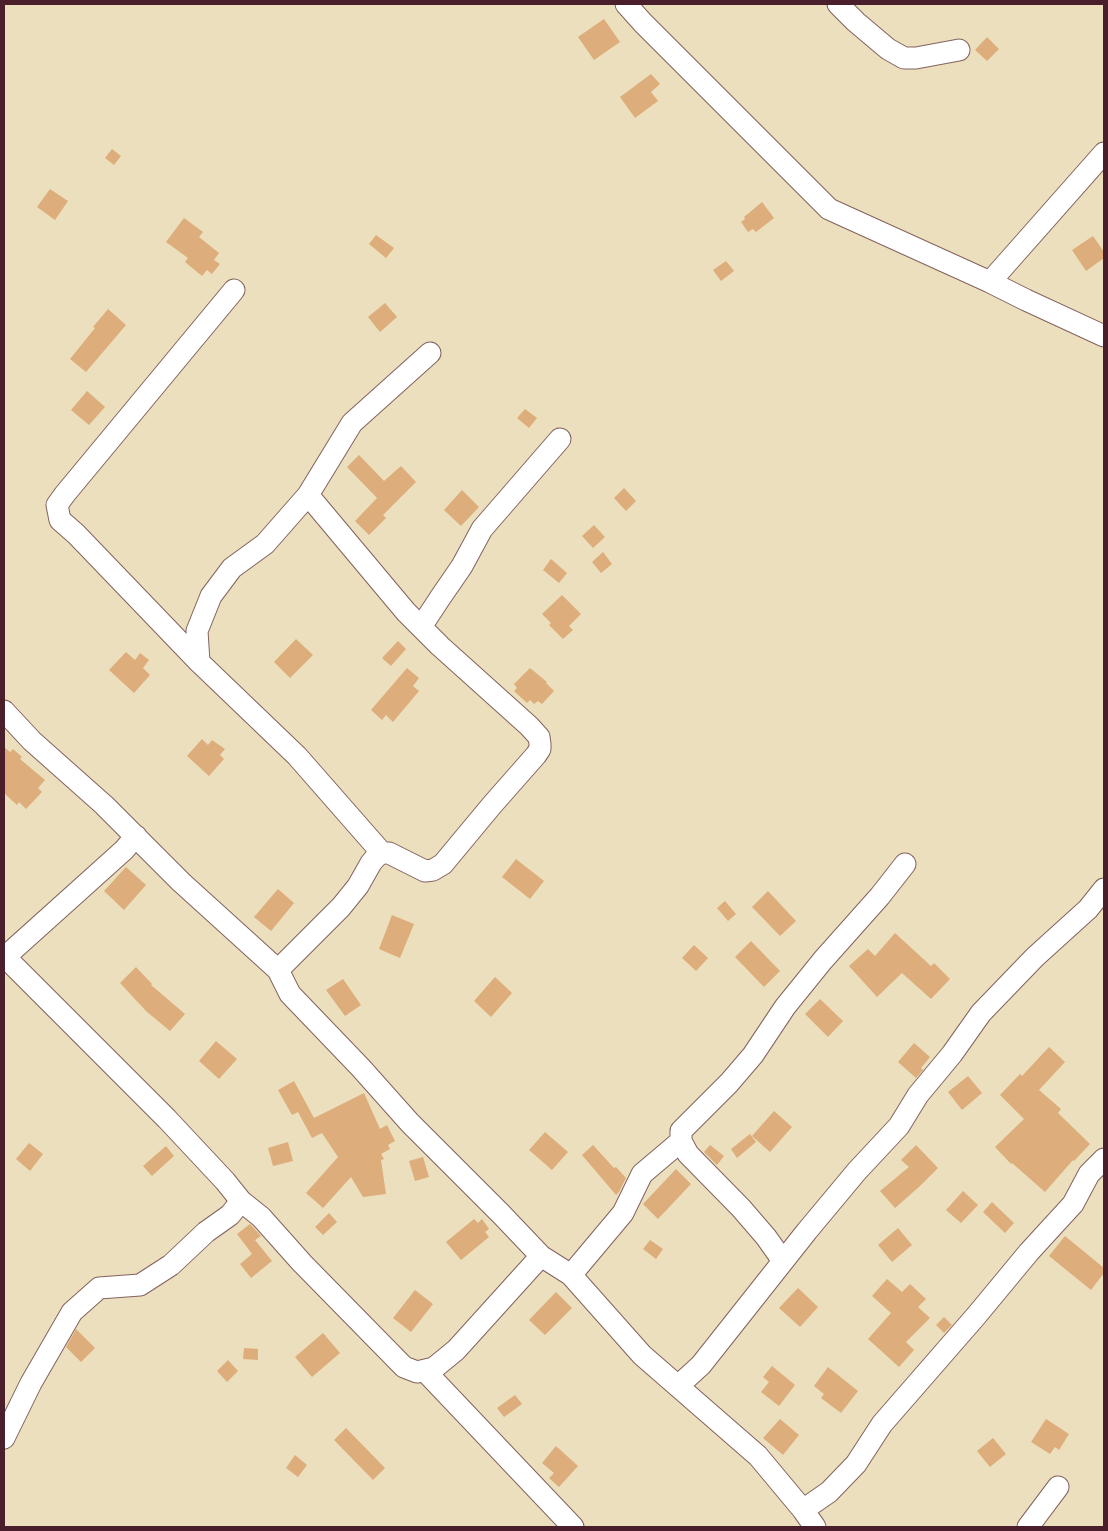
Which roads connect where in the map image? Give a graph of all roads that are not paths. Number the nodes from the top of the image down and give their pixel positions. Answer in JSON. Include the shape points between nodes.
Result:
{"nodes":[{"id":1,"x":626,"y":4,"type":"edge"},
{"id":2,"x":838,"y":4,"type":"edge"},
{"id":3,"x":959,"y":50,"type":"dead end"},
{"id":4,"x":1104,"y":153,"type":"edge"},
{"id":5,"x":990,"y":282,"type":"junction"},
{"id":6,"x":234,"y":290,"type":"dead end"},
{"id":7,"x":1104,"y":336,"type":"edge"},
{"id":8,"x":430,"y":353,"type":"dead end"},
{"id":9,"x":560,"y":439,"type":"dead end"},
{"id":10,"x":308,"y":495,"type":"junction"},
{"id":11,"x":421,"y":627,"type":"junction"},
{"id":12,"x":199,"y":662,"type":"junction"},
{"id":13,"x":4,"y":712,"type":"edge"},
{"id":14,"x":136,"y":836,"type":"junction"},
{"id":15,"x":382,"y":853,"type":"junction"},
{"id":16,"x":905,"y":864,"type":"dead end"},
{"id":17,"x":1104,"y":889,"type":"edge"},
{"id":18,"x":4,"y":956,"type":"edge"},
{"id":19,"x":278,"y":970,"type":"junction"},
{"id":20,"x":681,"y":1141,"type":"junction"},
{"id":21,"x":1104,"y":1158,"type":"edge"},
{"id":22,"x":241,"y":1201,"type":"junction"},
{"id":23,"x":540,"y":1256,"type":"junction"},
{"id":24,"x":783,"y":1261,"type":"junction"},
{"id":25,"x":571,"y":1275,"type":"junction"},
{"id":26,"x":425,"y":1372,"type":"junction"},
{"id":27,"x":678,"y":1386,"type":"junction"},
{"id":28,"x":4,"y":1438,"type":"edge"},
{"id":29,"x":1058,"y":1487,"type":"dead end"},
{"id":30,"x":809,"y":1519,"type":"edge"},
{"id":31,"x":573,"y":1527,"type":"edge"},
{"id":32,"x":1028,"y":1527,"type":"edge"}],
"edges":[{"from":1,"to":5,"type":"street","via":[[828,209]]},
{"from":2,"to":3,"type":"street","via":[[888,49],[904,58]]},
{"from":4,"to":5,"type":"street"},
{"from":5,"to":7,"type":"street"},
{"from":6,"to":12,"type":"street","via":[[57,505],[60,520]]},
{"from":8,"to":10,"type":"street","via":[[352,423]]},
{"from":9,"to":11,"type":"street","via":[[482,529],[462,566]]},
{"from":10,"to":11,"type":"street"},
{"from":10,"to":12,"type":"street","via":[[266,544],[232,568],[211,596],[198,631]]},
{"from":11,"to":15,"type":"street","via":[[529,726],[539,737],[540,749],[443,864],[425,871],[389,853]]},
{"from":12,"to":15,"type":"street","via":[[296,756]]},
{"from":13,"to":14,"type":"street"},
{"from":14,"to":18,"type":"street"},
{"from":14,"to":19,"type":"street","via":[[181,882]]},
{"from":15,"to":19,"type":"street","via":[[371,863],[341,907]]},
{"from":16,"to":20,"type":"street","via":[[785,1007],[753,1055],[681,1131]]},
{"from":17,"to":24,"type":"street","via":[[1088,909],[1034,957],[981,1013],[918,1095],[899,1126],[857,1171]]},
{"from":18,"to":22,"type":"street","via":[[167,1119]]},
{"from":19,"to":23,"type":"street","via":[[290,994]]},
{"from":20,"to":24,"type":"street","via":[[688,1154],[766,1237]]},
{"from":20,"to":25,"type":"street","via":[[642,1174],[623,1213]]},
{"from":21,"to":30,"type":"street","via":[[1089,1174],[1073,1204],[882,1424],[856,1464]]},
{"from":22,"to":26,"type":"street","via":[[404,1367]]},
{"from":22,"to":28,"type":"street","via":[[230,1215],[206,1232],[171,1266],[140,1285],[99,1288],[72,1312]]},
{"from":23,"to":25,"type":"street"},
{"from":23,"to":26,"type":"street","via":[[456,1350]]},
{"from":24,"to":27,"type":"street","via":[[701,1365]]},
{"from":25,"to":27,"type":"street","via":[[642,1355]]},
{"from":26,"to":31,"type":"street"},
{"from":27,"to":30,"type":"street","via":[[758,1456]]},
{"from":29,"to":32,"type":"street"}]}
